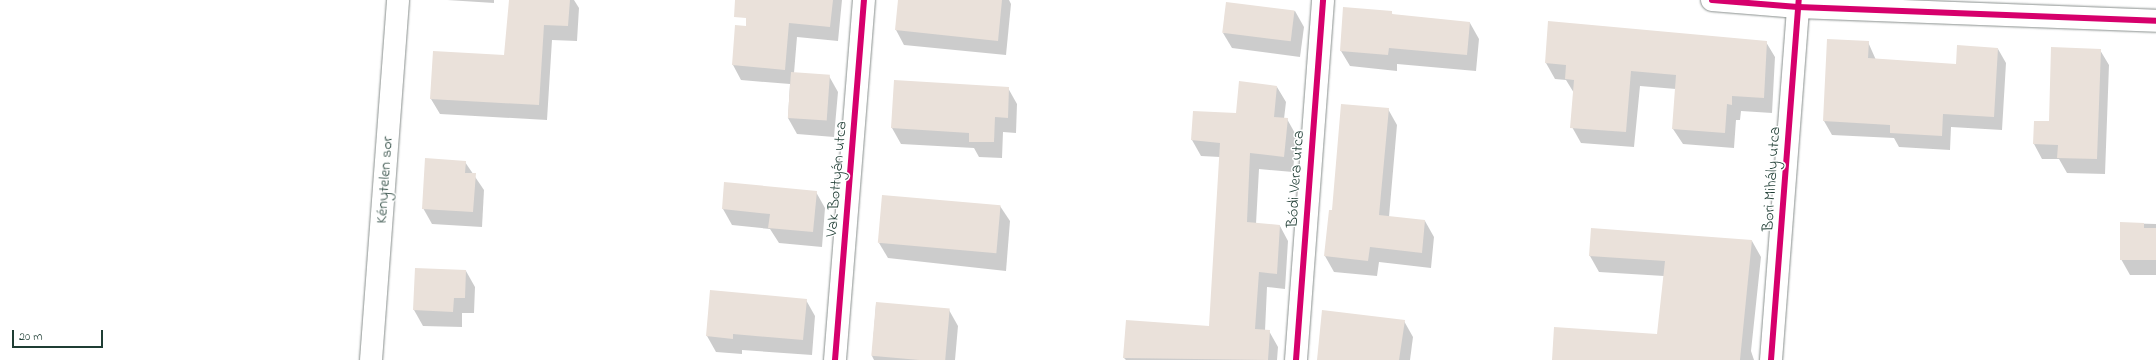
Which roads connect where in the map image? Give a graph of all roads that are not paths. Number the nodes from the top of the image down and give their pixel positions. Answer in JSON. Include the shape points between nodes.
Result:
{"nodes":[{"id":1,"x":398,"y":0,"type":"edge"},
{"id":2,"x":864,"y":0,"type":"edge"},
{"id":3,"x":1323,"y":0,"type":"edge"},
{"id":4,"x":1712,"y":0,"type":"edge"},
{"id":5,"x":1799,"y":4,"type":"edge"},
{"id":6,"x":2156,"y":21,"type":"edge"},
{"id":7,"x":371,"y":360,"type":"edge"},
{"id":8,"x":835,"y":360,"type":"edge"},
{"id":9,"x":1296,"y":360,"type":"edge"},
{"id":10,"x":1771,"y":360,"type":"edge"}],
"edges":[{"from":1,"to":7,"type":"street","name":"Kénytelen sor"},
{"from":2,"to":8,"type":"street","name":"Vak Bottyán utca"},
{"from":3,"to":9,"type":"street","name":"Bódi Vera utca"},
{"from":4,"to":5,"type":"street"},
{"from":5,"to":6,"type":"street"},
{"from":5,"to":10,"type":"street","name":"Bori Mihály utca"}]}
